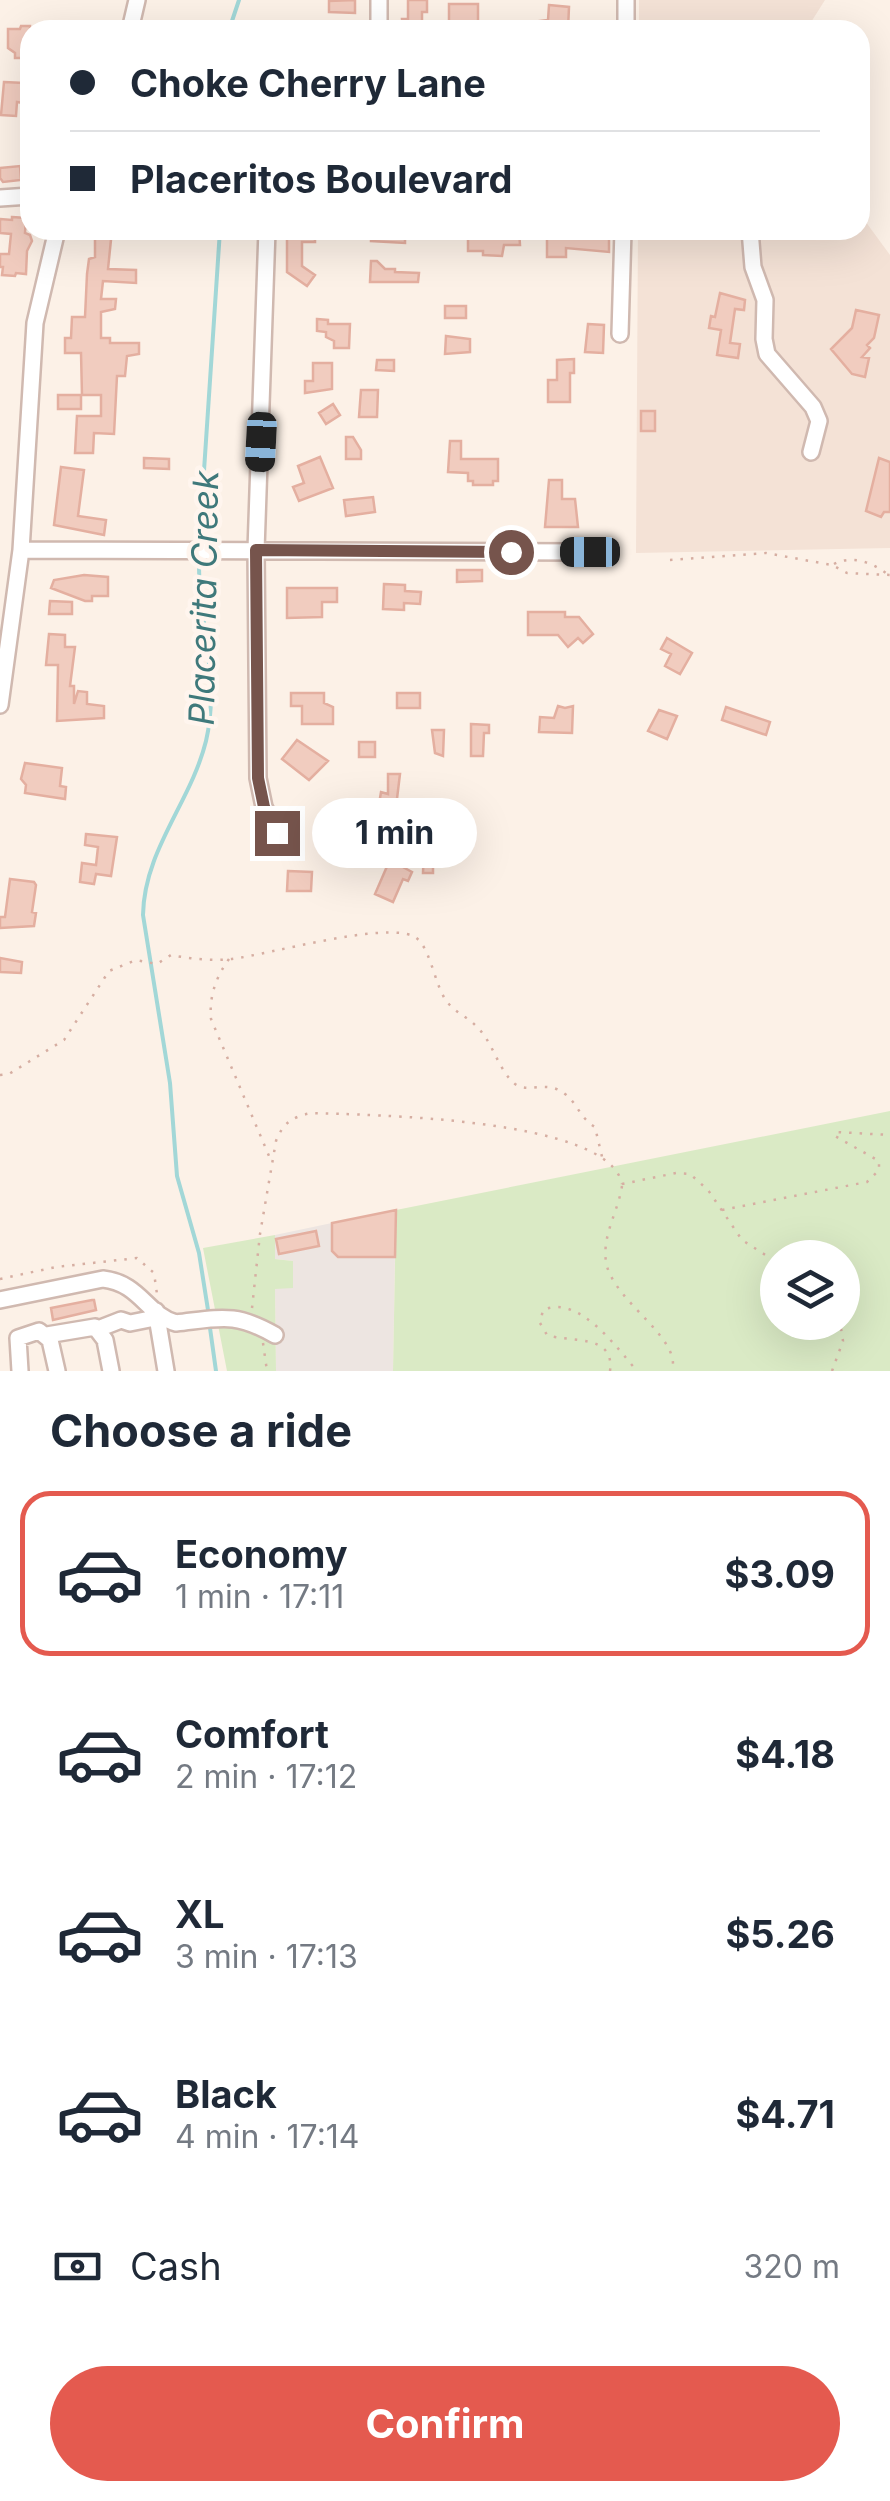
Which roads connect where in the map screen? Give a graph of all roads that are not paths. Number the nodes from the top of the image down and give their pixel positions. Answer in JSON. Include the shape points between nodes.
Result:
{"nodes":[{"id":1,"x":55,"y":240,"type":"edge"},
{"id":2,"x":267,"y":240,"type":"edge"},
{"id":3,"x":623,"y":240,"type":"edge"},
{"id":4,"x":751,"y":240,"type":"edge"},
{"id":5,"x":620,"y":334,"type":"dead end"},
{"id":6,"x":811,"y":452,"type":"dead end"},
{"id":7,"x":21,"y":550,"type":"junction"},
{"id":8,"x":256,"y":550,"type":"junction"},
{"id":9,"x":590,"y":552,"type":"dead end"},
{"id":10,"x":0,"y":705,"type":"edge"},
{"id":11,"x":277,"y":833,"type":"dead end"},
{"id":12,"x":0,"y":1300,"type":"edge"},
{"id":13,"x":156,"y":1310,"type":"junction"},
{"id":14,"x":98,"y":1329,"type":"junction"},
{"id":15,"x":48,"y":1335,"type":"junction"},
{"id":16,"x":276,"y":1335,"type":"dead end"},
{"id":17,"x":20,"y":1371,"type":"edge"},
{"id":18,"x":57,"y":1371,"type":"edge"},
{"id":19,"x":111,"y":1371,"type":"edge"},
{"id":20,"x":166,"y":1371,"type":"edge"}],
"edges":[{"from":1,"to":7,"type":"street","via":[[35,324]]},
{"from":2,"to":8,"type":"street"},
{"from":3,"to":5,"type":"street"},
{"from":4,"to":6,"type":"street","via":[[765,300],[768,354],[818,422]]},
{"from":7,"to":8,"type":"street"},
{"from":7,"to":10,"type":"street"},
{"from":8,"to":9,"type":"street"},
{"from":8,"to":11,"type":"street","via":[[258,778]]},
{"from":12,"to":13,"type":"street","via":[[103,1279],[139,1292]]},
{"from":13,"to":14,"type":"street","via":[[150,1319]]},
{"from":13,"to":16,"type":"street","via":[[176,1323],[251,1320]]},
{"from":13,"to":20,"type":"street"},
{"from":14,"to":15,"type":"street"},
{"from":14,"to":19,"type":"street"},
{"from":15,"to":17,"type":"street","via":[[18,1338]]},
{"from":15,"to":18,"type":"street"}]}
